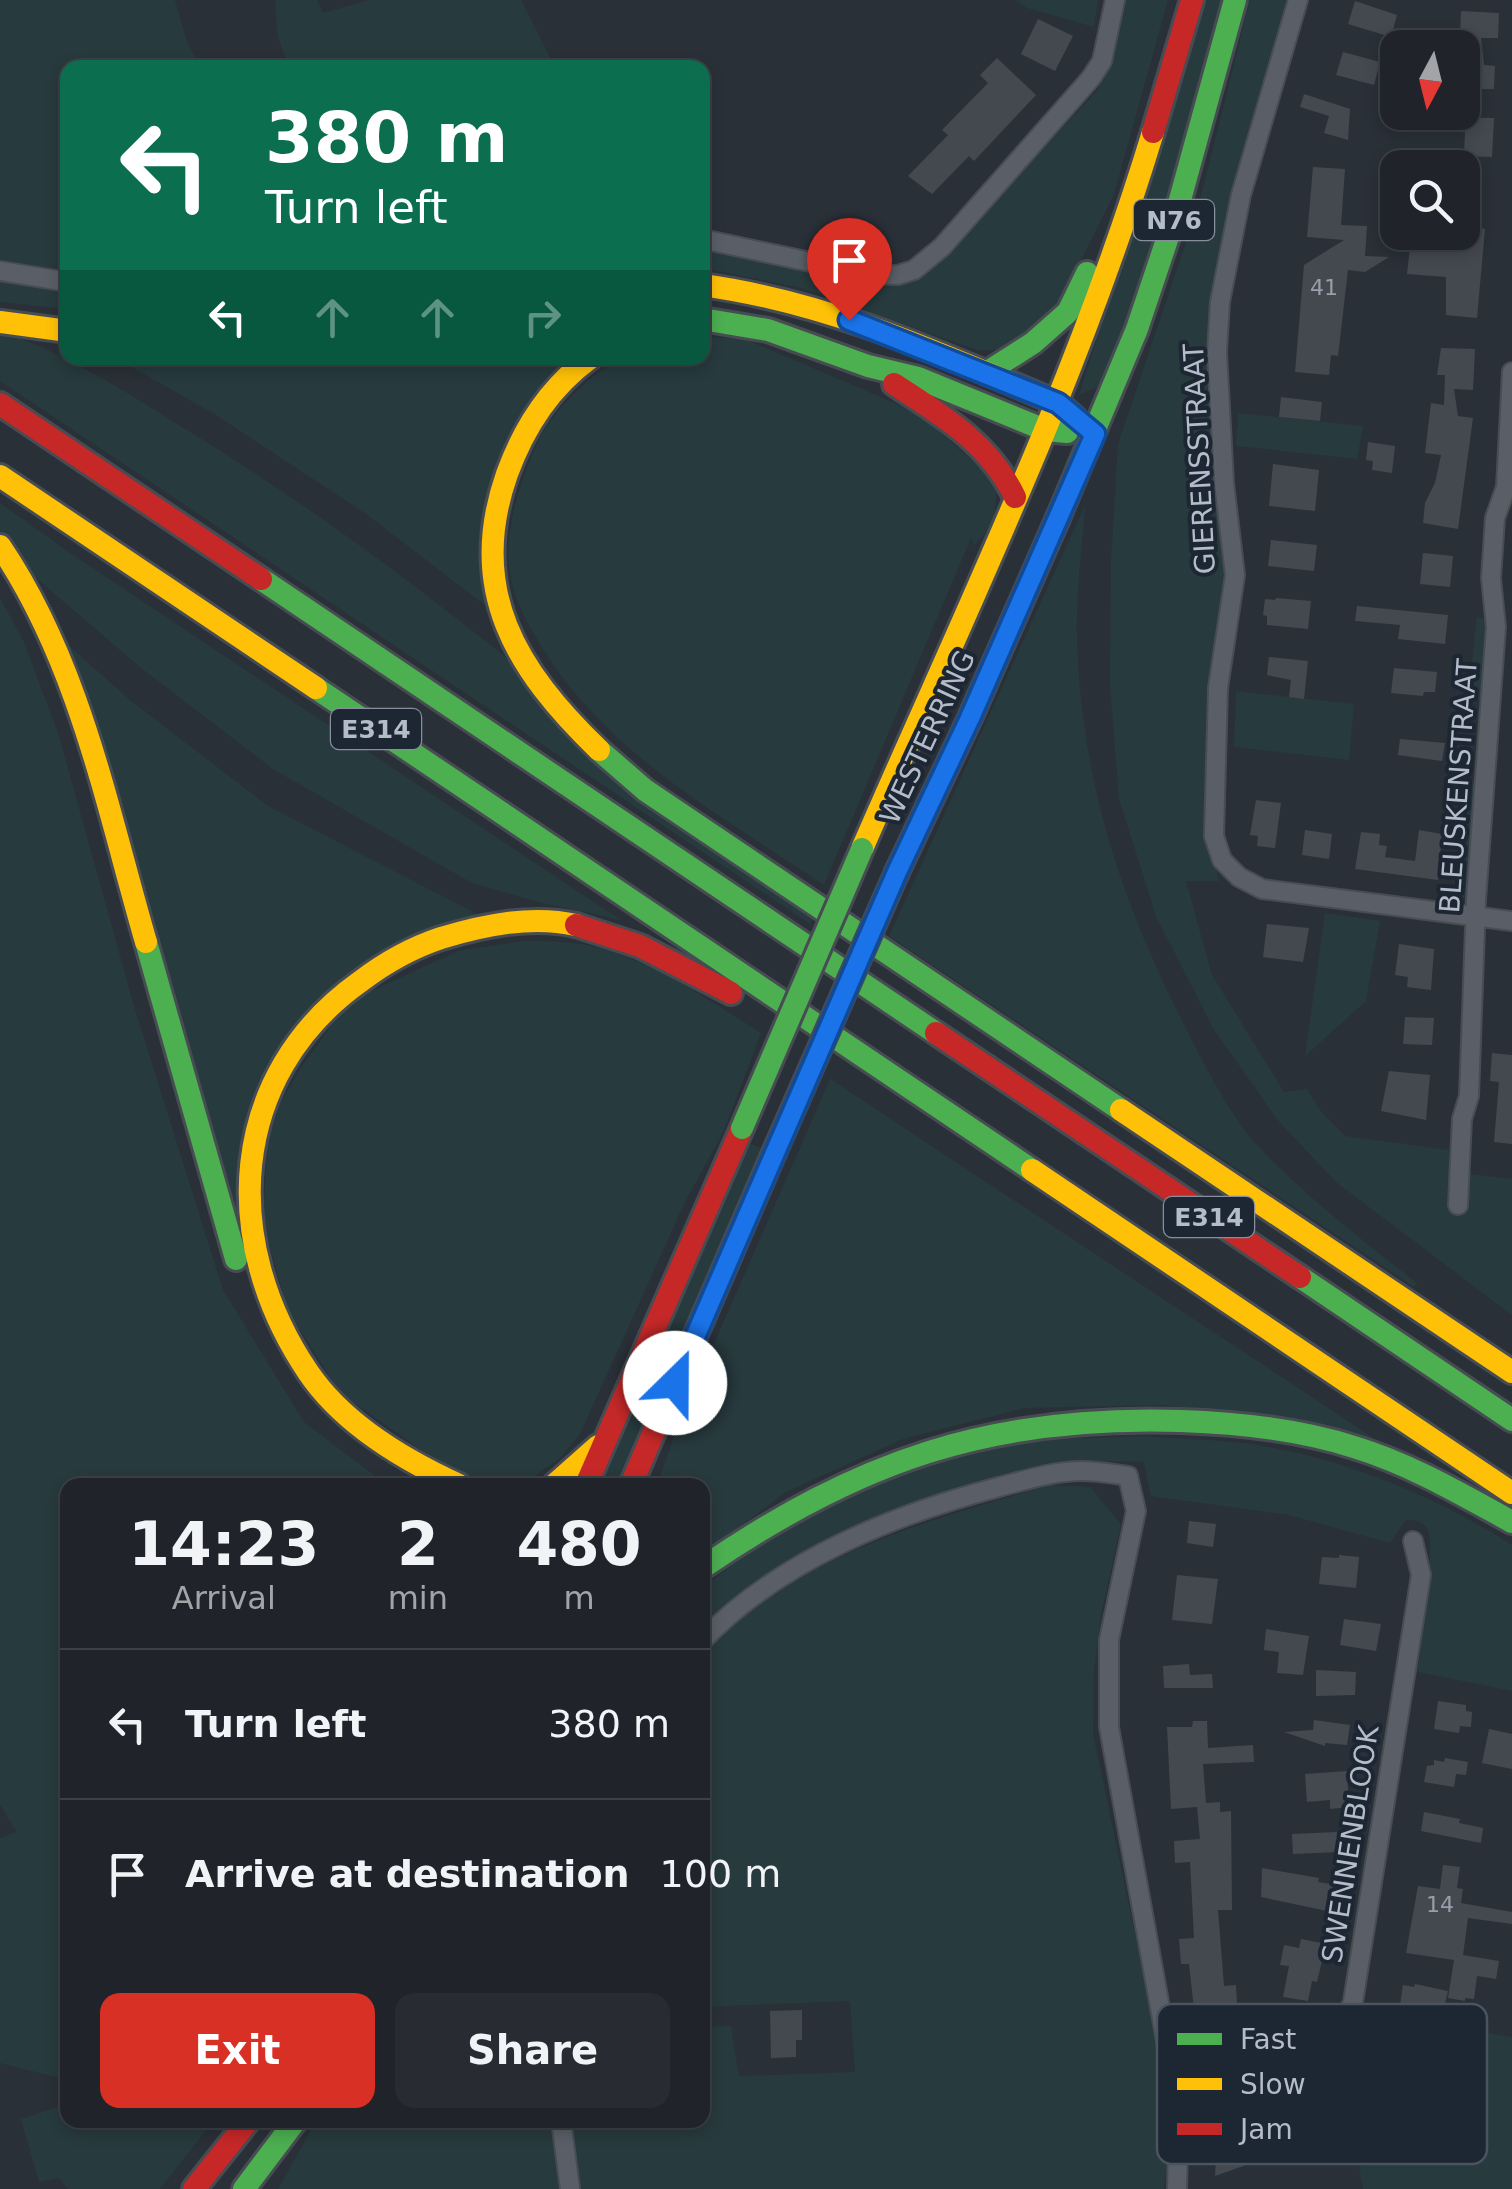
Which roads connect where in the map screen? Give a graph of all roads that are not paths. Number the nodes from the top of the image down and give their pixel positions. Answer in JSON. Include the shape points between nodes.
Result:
{"nodes":[{"id":1,"x":1115,"y":0,"type":"edge"},
{"id":2,"x":1192,"y":0,"type":"edge"},
{"id":3,"x":1236,"y":0,"type":"edge"},
{"id":4,"x":1298,"y":0,"type":"edge"},
{"id":5,"x":1126,"y":220,"type":"junction"},
{"id":6,"x":710,"y":241,"type":"edge"},
{"id":7,"x":0,"y":271,"type":"edge"},
{"id":8,"x":60,"y":281,"type":"edge"},
{"id":9,"x":710,"y":286,"type":"edge"},
{"id":10,"x":710,"y":320,"type":"edge"},
{"id":11,"x":0,"y":322,"type":"edge"},
{"id":12,"x":60,"y":329,"type":"edge"},
{"id":13,"x":582,"y":365,"type":"edge"},
{"id":14,"x":868,"y":366,"type":"junction"},
{"id":15,"x":1512,"y":372,"type":"edge"},
{"id":16,"x":986,"y":373,"type":"junction"},
{"id":17,"x":1058,"y":403,"type":"junction"},
{"id":18,"x":0,"y":404,"type":"edge"},
{"id":19,"x":1045,"y":430,"type":"junction"},
{"id":20,"x":1095,"y":434,"type":"junction"},
{"id":21,"x":0,"y":476,"type":"edge"},
{"id":22,"x":1015,"y":498,"type":"junction"},
{"id":23,"x":0,"y":546,"type":"edge"},
{"id":24,"x":1476,"y":916,"type":"junction"},
{"id":25,"x":1512,"y":921,"type":"edge"},
{"id":26,"x":826,"y":1031,"type":"junction"},
{"id":27,"x":1458,"y":1205,"type":"dead end"},
{"id":28,"x":1512,"y":1372,"type":"edge"},
{"id":29,"x":1512,"y":1420,"type":"edge"},
{"id":30,"x":606,"y":1438,"type":"junction"},
{"id":31,"x":354,"y":1444,"type":"junction"},
{"id":32,"x":397,"y":1478,"type":"edge"},
{"id":33,"x":415,"y":1478,"type":"edge"},
{"id":34,"x":442,"y":1478,"type":"edge"},
{"id":35,"x":562,"y":1478,"type":"edge"},
{"id":36,"x":589,"y":1478,"type":"edge"},
{"id":37,"x":634,"y":1478,"type":"edge"},
{"id":38,"x":1512,"y":1492,"type":"edge"},
{"id":39,"x":1512,"y":1522,"type":"edge"},
{"id":40,"x":1413,"y":1541,"type":"dead end"},
{"id":41,"x":710,"y":1563,"type":"edge"},
{"id":42,"x":710,"y":1634,"type":"edge"},
{"id":43,"x":1160,"y":2004,"type":"edge"},
{"id":44,"x":1352,"y":2004,"type":"edge"},
{"id":45,"x":242,"y":2128,"type":"edge"},
{"id":46,"x":290,"y":2128,"type":"edge"},
{"id":47,"x":562,"y":2128,"type":"edge"},
{"id":48,"x":1178,"y":2164,"type":"edge"},
{"id":49,"x":194,"y":2189,"type":"edge"},
{"id":50,"x":244,"y":2189,"type":"edge"},
{"id":51,"x":570,"y":2189,"type":"edge"},
{"id":52,"x":1177,"y":2189,"type":"edge"}],
"edges":[{"from":1,"to":6,"type":"street","via":[[1102,61],[1091,78],[914,270],[867,274]]},
{"from":2,"to":5,"type":"highway","name":"WESTERRING","number":"N76"},
{"from":3,"to":20,"type":"highway","name":"WESTERRING","number":"N76","via":[[1178,206]]},
{"from":4,"to":24,"type":"street","name":"GIERENSSTRAAT","via":[[1241,195],[1220,302],[1218,403],[1236,575],[1218,688],[1214,836],[1222,860],[1262,889]]},
{"from":5,"to":16,"type":"highway","via":[[1068,312]]},
{"from":5,"to":17,"type":"highway","name":"WESTERRING","number":"N76"},
{"from":7,"to":8,"type":"street"},
{"from":9,"to":16,"type":"highway","via":[[800,304]]},
{"from":10,"to":14,"type":"highway","via":[[768,330]]},
{"from":11,"to":12,"type":"highway"},
{"from":13,"to":28,"type":"highway","via":[[550,392],[527,427],[491,528],[495,598],[517,656],[554,706],[645,790]]},
{"from":14,"to":19,"type":"highway","via":[[918,378]]},
{"from":14,"to":22,"type":"highway","via":[[983,446],[1004,470]]},
{"from":15,"to":24,"type":"street","name":"BLEUSKENSTRAAT","via":[[1506,487],[1495,518],[1491,578],[1496,627]]},
{"from":16,"to":17,"type":"highway"},
{"from":17,"to":19,"type":"highway","name":"WESTERRING","number":"N76"},
{"from":17,"to":20,"type":"highway"},
{"from":18,"to":29,"type":"highway","number":"E314"},
{"from":19,"to":20,"type":"highway"},
{"from":19,"to":22,"type":"highway","name":"WESTERRING","number":"N76"},
{"from":20,"to":37,"type":"highway","name":"WESTERRING","number":"N76","bridge":true},
{"from":21,"to":26,"type":"highway","number":"E314"},
{"from":22,"to":30,"type":"highway","name":"WESTERRING","number":"N76","bridge":true},
{"from":23,"to":31,"type":"highway","via":[[28,586],[79,710],[252,1310],[301,1396]]},
{"from":24,"to":25,"type":"street","name":"GIERENSSTRAAT"},
{"from":24,"to":27,"type":"street","name":"BLEUSKENSTRAAT"},
{"from":26,"to":34,"type":"highway","via":[[736,996],[671,958],[611,934],[539,920],[462,931],[415,946],[348,986],[299,1038],[254,1132],[246,1184],[255,1264],[310,1376],[372,1434]]},
{"from":26,"to":38,"type":"highway","number":"E314"},
{"from":30,"to":35,"type":"highway"},
{"from":30,"to":36,"type":"highway","name":"WESTERRING","number":"N76"},
{"from":31,"to":32,"type":"highway"},
{"from":31,"to":33,"type":"highway"},
{"from":39,"to":41,"type":"highway","via":[[1377,1454],[1314,1436],[1165,1419],[1081,1422],[1006,1430],[862,1474],[780,1515]]},
{"from":40,"to":44,"type":"street","name":"SWENNENBLOOK","via":[[1421,1575]]},
{"from":42,"to":43,"type":"street","via":[[781,1576],[946,1501],[1040,1476],[1128,1476],[1136,1511],[1109,1640],[1110,1727]]},
{"from":45,"to":49,"type":"highway"},
{"from":46,"to":50,"type":"highway"},
{"from":47,"to":51,"type":"street"},
{"from":48,"to":52,"type":"street"}]}
